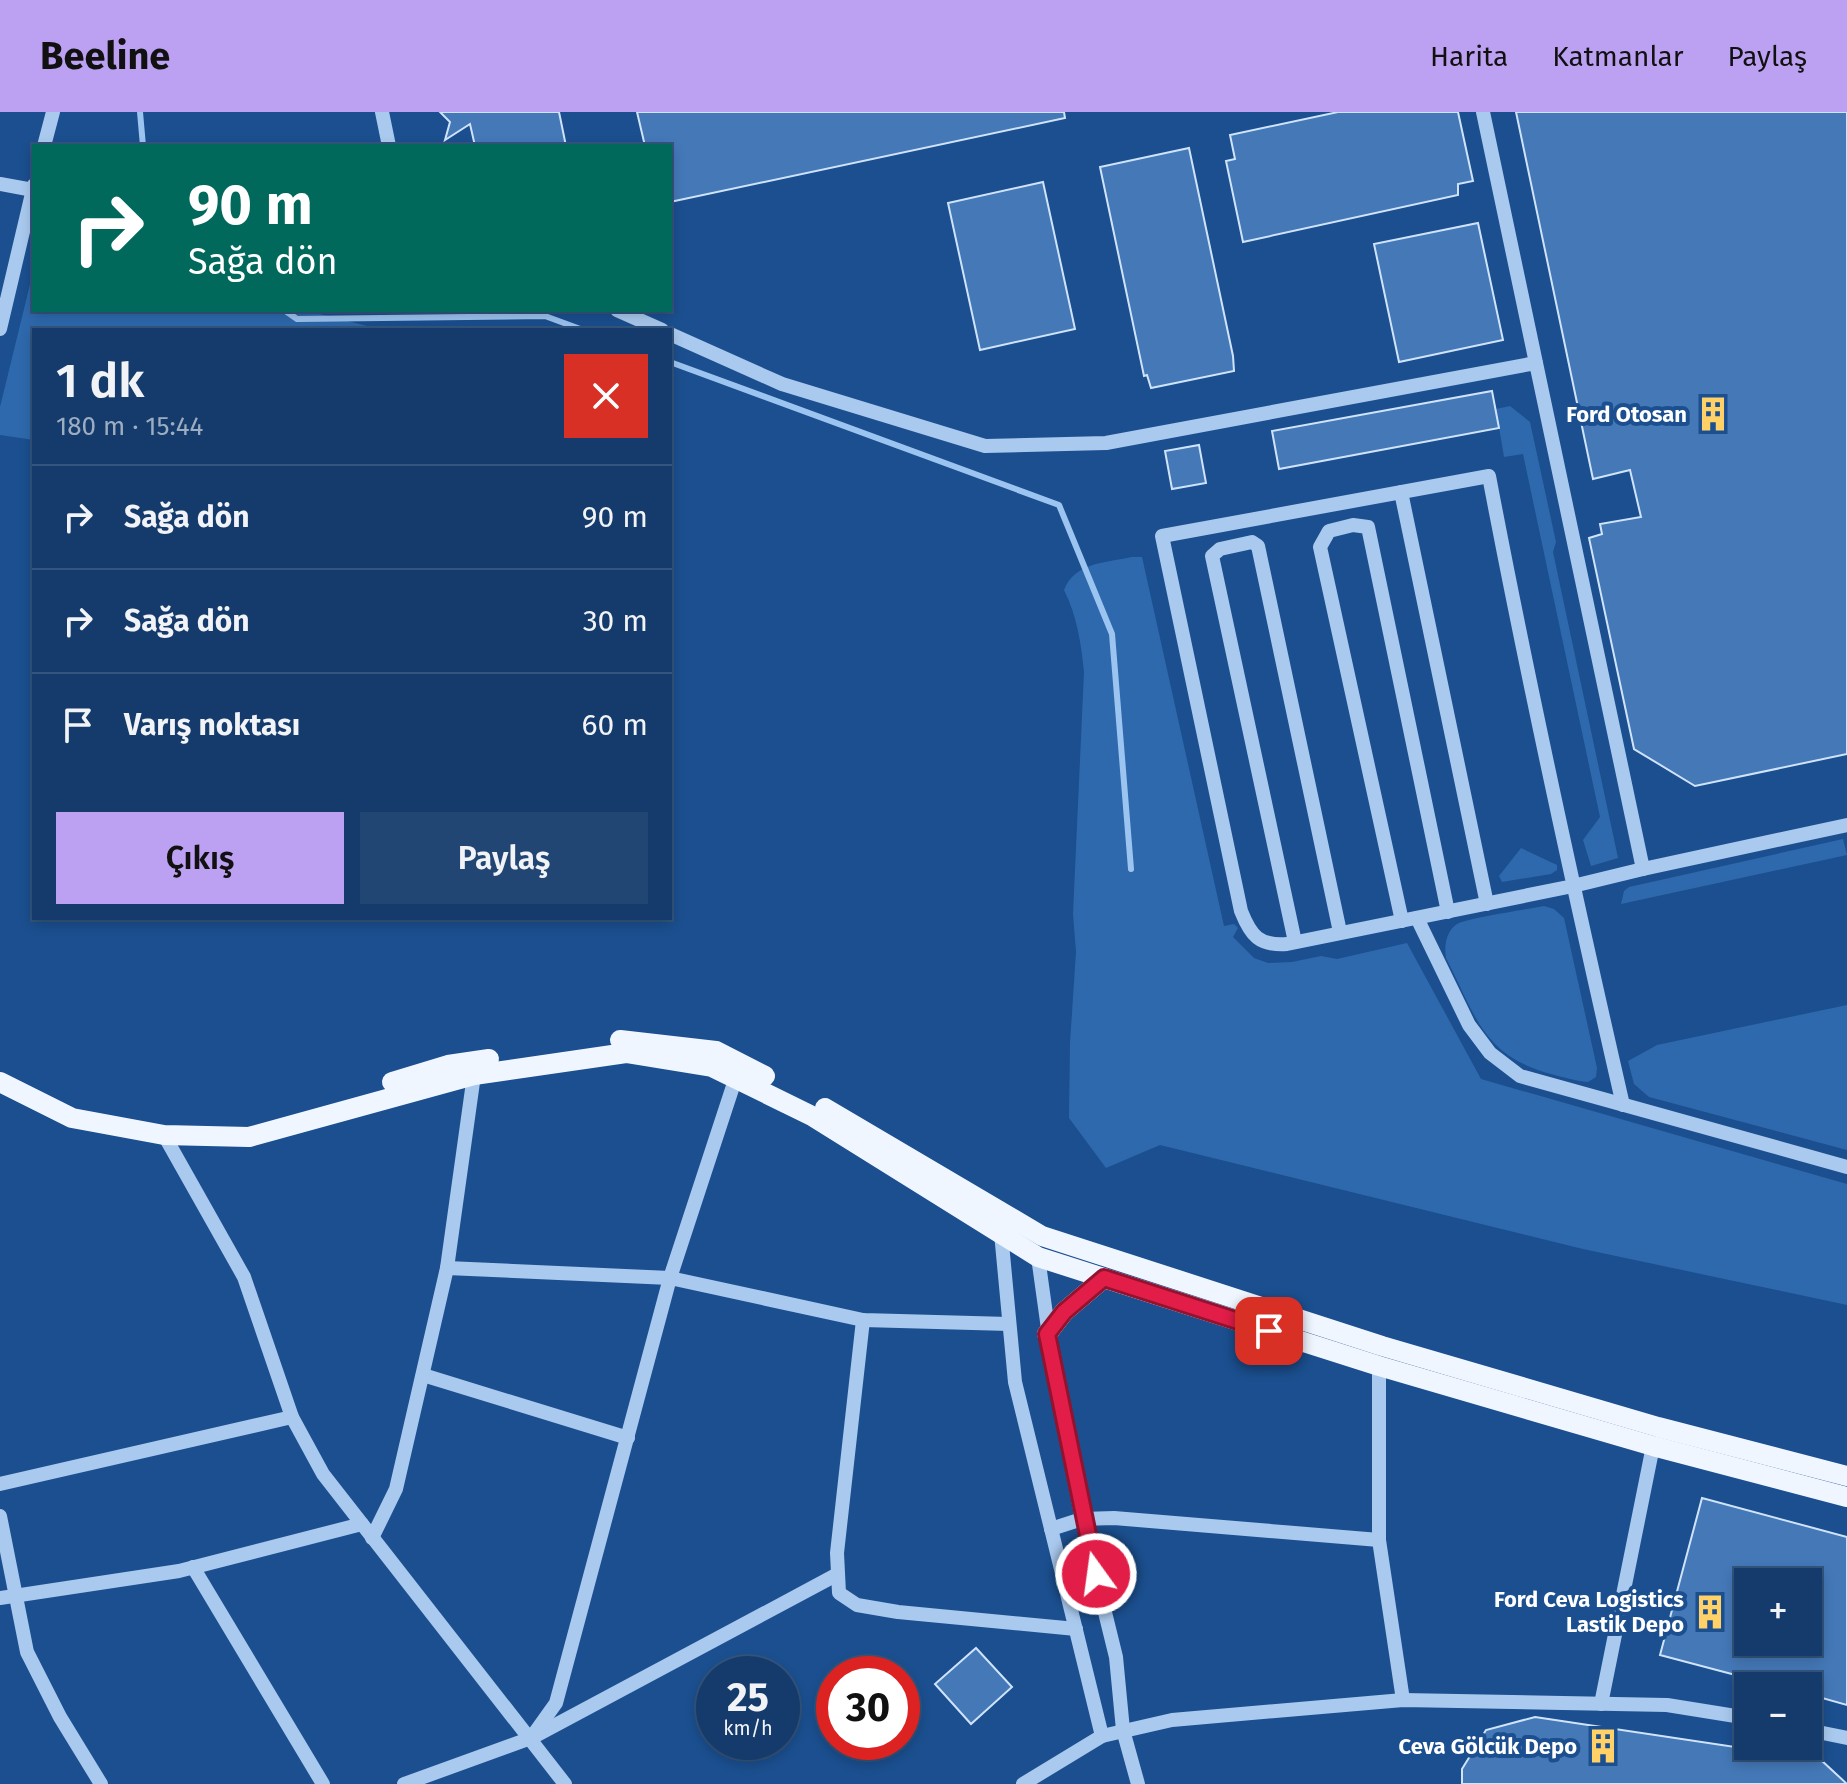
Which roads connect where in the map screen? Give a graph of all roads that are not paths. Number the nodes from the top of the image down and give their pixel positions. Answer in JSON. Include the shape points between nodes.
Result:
{"nodes":[{"id":1,"x":53,"y":112,"type":"edge"},
{"id":2,"x":382,"y":112,"type":"edge"},
{"id":3,"x":1483,"y":112,"type":"edge"},
{"id":4,"x":45,"y":144,"type":"edge"},
{"id":5,"x":389,"y":144,"type":"edge"},
{"id":6,"x":0,"y":184,"type":"edge"},
{"id":7,"x":32,"y":188,"type":"edge"},
{"id":8,"x":32,"y":196,"type":"edge"},
{"id":9,"x":622,"y":312,"type":"edge"},
{"id":10,"x":658,"y":328,"type":"edge"},
{"id":11,"x":0,"y":329,"type":"edge"},
{"id":12,"x":672,"y":335,"type":"edge"},
{"id":13,"x":1536,"y":363,"type":"junction"},
{"id":14,"x":1401,"y":492,"type":"junction"},
{"id":15,"x":1236,"y":522,"type":"junction"},
{"id":16,"x":1207,"y":527,"type":"junction"},
{"id":17,"x":1241,"y":544,"type":"junction"},
{"id":18,"x":1212,"y":556,"type":"junction"},
{"id":19,"x":1847,"y":825,"type":"edge"},
{"id":20,"x":1643,"y":869,"type":"junction"},
{"id":21,"x":1573,"y":886,"type":"junction"},
{"id":22,"x":1487,"y":904,"type":"junction"},
{"id":23,"x":1448,"y":912,"type":"junction"},
{"id":24,"x":1410,"y":920,"type":"junction"},
{"id":25,"x":1340,"y":932,"type":"junction"},
{"id":26,"x":1295,"y":942,"type":"junction"},
{"id":27,"x":0,"y":1067,"type":"edge"},
{"id":28,"x":474,"y":1075,"type":"junction"},
{"id":29,"x":736,"y":1077,"type":"junction"},
{"id":30,"x":0,"y":1082,"type":"edge"},
{"id":31,"x":1623,"y":1105,"type":"junction"},
{"id":32,"x":164,"y":1135,"type":"junction"},
{"id":33,"x":1847,"y":1167,"type":"edge"},
{"id":34,"x":1001,"y":1233,"type":"junction"},
{"id":35,"x":1038,"y":1257,"type":"junction"},
{"id":36,"x":447,"y":1268,"type":"junction"},
{"id":37,"x":670,"y":1278,"type":"junction"},
{"id":38,"x":1104,"y":1278,"type":"junction"},
{"id":39,"x":863,"y":1320,"type":"junction"},
{"id":40,"x":1009,"y":1324,"type":"junction"},
{"id":41,"x":1047,"y":1334,"type":"junction"},
{"id":42,"x":1379,"y":1366,"type":"junction"},
{"id":43,"x":423,"y":1375,"type":"junction"},
{"id":44,"x":292,"y":1417,"type":"junction"},
{"id":45,"x":628,"y":1438,"type":"junction"},
{"id":46,"x":1653,"y":1446,"type":"junction"},
{"id":47,"x":1847,"y":1476,"type":"edge"},
{"id":48,"x":0,"y":1484,"type":"edge"},
{"id":49,"x":1847,"y":1497,"type":"edge"},
{"id":50,"x":0,"y":1516,"type":"edge"},
{"id":51,"x":1082,"y":1519,"type":"junction"},
{"id":52,"x":362,"y":1524,"type":"junction"},
{"id":53,"x":1051,"y":1529,"type":"junction"},
{"id":54,"x":372,"y":1538,"type":"junction"},
{"id":55,"x":1379,"y":1540,"type":"junction"},
{"id":56,"x":193,"y":1567,"type":"junction"},
{"id":57,"x":836,"y":1575,"type":"junction"},
{"id":58,"x":7,"y":1597,"type":"edge"},
{"id":59,"x":1076,"y":1629,"type":"junction"},
{"id":60,"x":1403,"y":1700,"type":"junction"},
{"id":61,"x":1601,"y":1704,"type":"junction"},
{"id":62,"x":1734,"y":1716,"type":"edge"},
{"id":63,"x":1123,"y":1730,"type":"junction"},
{"id":64,"x":1822,"y":1733,"type":"edge"},
{"id":65,"x":1102,"y":1736,"type":"junction"},
{"id":66,"x":531,"y":1738,"type":"junction"},
{"id":67,"x":1847,"y":1738,"type":"edge"},
{"id":68,"x":101,"y":1784,"type":"edge"},
{"id":69,"x":323,"y":1784,"type":"edge"},
{"id":70,"x":404,"y":1784,"type":"edge"},
{"id":71,"x":565,"y":1784,"type":"edge"},
{"id":72,"x":1023,"y":1784,"type":"edge"},
{"id":73,"x":1138,"y":1784,"type":"edge"}],
"edges":[{"from":1,"to":4,"type":"street"},
{"from":2,"to":5,"type":"street"},
{"from":3,"to":13,"type":"street"},
{"from":6,"to":7,"type":"street"},
{"from":8,"to":11,"type":"street"},
{"from":9,"to":10,"type":"street"},
{"from":12,"to":13,"type":"street","via":[[782,384],[985,446],[1106,443]]},
{"from":13,"to":20,"type":"street"},
{"from":14,"to":15,"type":"street"},
{"from":14,"to":21,"type":"street","via":[[1489,476]]},
{"from":14,"to":22,"type":"street"},
{"from":15,"to":16,"type":"street"},
{"from":15,"to":17,"type":"street"},
{"from":16,"to":18,"type":"street"},
{"from":16,"to":26,"type":"street","via":[[1162,536],[1241,911],[1254,938],[1269,945]]},
{"from":17,"to":18,"type":"street"},
{"from":17,"to":25,"type":"street","via":[[1258,546]]},
{"from":18,"to":26,"type":"street"},
{"from":19,"to":20,"type":"street"},
{"from":20,"to":21,"type":"street"},
{"from":21,"to":22,"type":"street"},
{"from":21,"to":31,"type":"street"},
{"from":22,"to":23,"type":"street"},
{"from":23,"to":24,"type":"street"},
{"from":23,"to":24,"type":"street","via":[[1368,527],[1342,527],[1329,531],[1320,547]]},
{"from":24,"to":25,"type":"street"},
{"from":24,"to":31,"type":"street","via":[[1490,1053],[1520,1076]]},
{"from":25,"to":26,"type":"street"},
{"from":27,"to":47,"type":"main road","via":[[76,1104],[166,1123],[250,1124],[448,1065],[626,1039],[716,1051],[818,1104],[1042,1236],[1382,1346]]},
{"from":28,"to":29,"type":"main road","via":[[626,1053],[712,1067]]},
{"from":28,"to":32,"type":"main road","via":[[249,1137]]},
{"from":28,"to":36,"type":"street"},
{"from":29,"to":34,"type":"main road","via":[[812,1116]]},
{"from":29,"to":37,"type":"street"},
{"from":30,"to":32,"type":"main road","via":[[72,1118]]},
{"from":31,"to":33,"type":"street"},
{"from":32,"to":44,"type":"street","via":[[244,1277]]},
{"from":34,"to":35,"type":"main road"},
{"from":34,"to":40,"type":"street"},
{"from":35,"to":38,"type":"main road"},
{"from":35,"to":41,"type":"street"},
{"from":36,"to":37,"type":"street"},
{"from":36,"to":43,"type":"street"},
{"from":37,"to":39,"type":"street"},
{"from":37,"to":45,"type":"street"},
{"from":38,"to":41,"type":"main road"},
{"from":38,"to":42,"type":"main road"},
{"from":39,"to":40,"type":"street"},
{"from":39,"to":57,"type":"street"},
{"from":40,"to":53,"type":"street","via":[[1015,1382]]},
{"from":41,"to":51,"type":"street"},
{"from":42,"to":46,"type":"main road"},
{"from":42,"to":55,"type":"street"},
{"from":43,"to":45,"type":"street"},
{"from":43,"to":54,"type":"street","via":[[396,1489]]},
{"from":44,"to":48,"type":"street"},
{"from":44,"to":52,"type":"street","via":[[323,1474]]},
{"from":45,"to":66,"type":"street","via":[[556,1703]]},
{"from":46,"to":49,"type":"main road"},
{"from":46,"to":61,"type":"street"},
{"from":50,"to":58,"type":"street"},
{"from":51,"to":53,"type":"street"},
{"from":51,"to":55,"type":"street"},
{"from":51,"to":63,"type":"street","via":[[1116,1657]]},
{"from":52,"to":54,"type":"street"},
{"from":52,"to":56,"type":"street"},
{"from":53,"to":59,"type":"street"},
{"from":54,"to":66,"type":"street"},
{"from":55,"to":60,"type":"street"},
{"from":56,"to":58,"type":"street"},
{"from":56,"to":69,"type":"street"},
{"from":57,"to":59,"type":"street","via":[[839,1593],[857,1605]]},
{"from":57,"to":66,"type":"street"},
{"from":58,"to":68,"type":"street","via":[[27,1652]]},
{"from":59,"to":65,"type":"street"},
{"from":60,"to":61,"type":"street"},
{"from":60,"to":63,"type":"street","via":[[1172,1720]]},
{"from":61,"to":62,"type":"street","via":[[1667,1705]]},
{"from":63,"to":65,"type":"street"},
{"from":63,"to":73,"type":"street"},
{"from":64,"to":67,"type":"street"},
{"from":65,"to":72,"type":"street"},
{"from":66,"to":70,"type":"street"},
{"from":66,"to":71,"type":"street"}]}
